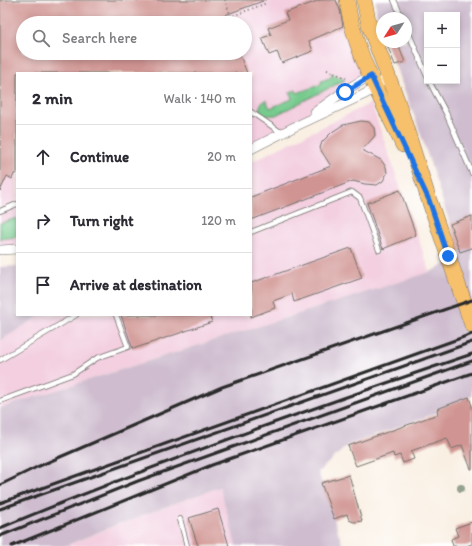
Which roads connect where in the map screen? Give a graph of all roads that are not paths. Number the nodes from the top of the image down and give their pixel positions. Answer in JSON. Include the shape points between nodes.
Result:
{"nodes":[{"id":1,"x":347,"y":0,"type":"edge"},
{"id":2,"x":394,"y":0,"type":"edge"},
{"id":3,"x":363,"y":2,"type":"edge"},
{"id":4,"x":399,"y":12,"type":"edge"},
{"id":5,"x":412,"y":41,"type":"edge"},
{"id":6,"x":424,"y":69,"type":"edge"},
{"id":7,"x":388,"y":75,"type":"junction"},
{"id":8,"x":373,"y":82,"type":"junction"},
{"id":9,"x":431,"y":84,"type":"edge"},
{"id":10,"x":252,"y":113,"type":"edge"},
{"id":11,"x":294,"y":127,"type":"junction"},
{"id":12,"x":282,"y":133,"type":"junction"},
{"id":13,"x":252,"y":148,"type":"edge"},
{"id":14,"x":472,"y":173,"type":"edge"},
{"id":15,"x":429,"y":200,"type":"junction"},
{"id":16,"x":16,"y":204,"type":"edge"},
{"id":17,"x":0,"y":210,"type":"edge"},
{"id":18,"x":252,"y":232,"type":"edge"},
{"id":19,"x":16,"y":249,"type":"edge"},
{"id":20,"x":0,"y":250,"type":"edge"},
{"id":21,"x":378,"y":250,"type":"dead end"},
{"id":22,"x":74,"y":316,"type":"edge"},
{"id":23,"x":116,"y":316,"type":"edge"},
{"id":24,"x":472,"y":325,"type":"edge"},
{"id":25,"x":0,"y":360,"type":"edge"},
{"id":26,"x":0,"y":400,"type":"edge"},
{"id":27,"x":180,"y":519,"type":"dead end"},
{"id":28,"x":187,"y":546,"type":"edge"}],
"edges":[{"from":1,"to":8,"type":"main road","via":[[354,33]]},
{"from":2,"to":4,"type":"lane"},
{"from":3,"to":7,"type":"main road"},
{"from":5,"to":6,"type":"lane"},
{"from":7,"to":8,"type":"street"},
{"from":7,"to":15,"type":"main road"},
{"from":8,"to":11,"type":"street","via":[[363,95]]},
{"from":8,"to":11,"type":"street","via":[[357,83]]},
{"from":8,"to":15,"type":"main road"},
{"from":9,"to":14,"type":"lane"},
{"from":10,"to":12,"type":"lane"},
{"from":11,"to":12,"type":"street"},
{"from":12,"to":13,"type":"street"},
{"from":15,"to":24,"type":"main road"},
{"from":16,"to":17,"type":"lane"},
{"from":18,"to":21,"type":"lane","via":[[352,192],[360,198]]},
{"from":19,"to":20,"type":"street"},
{"from":22,"to":25,"type":"lane"},
{"from":23,"to":26,"type":"lane","via":[[128,347],[97,358],[72,374]]},
{"from":27,"to":28,"type":"lane"}]}
